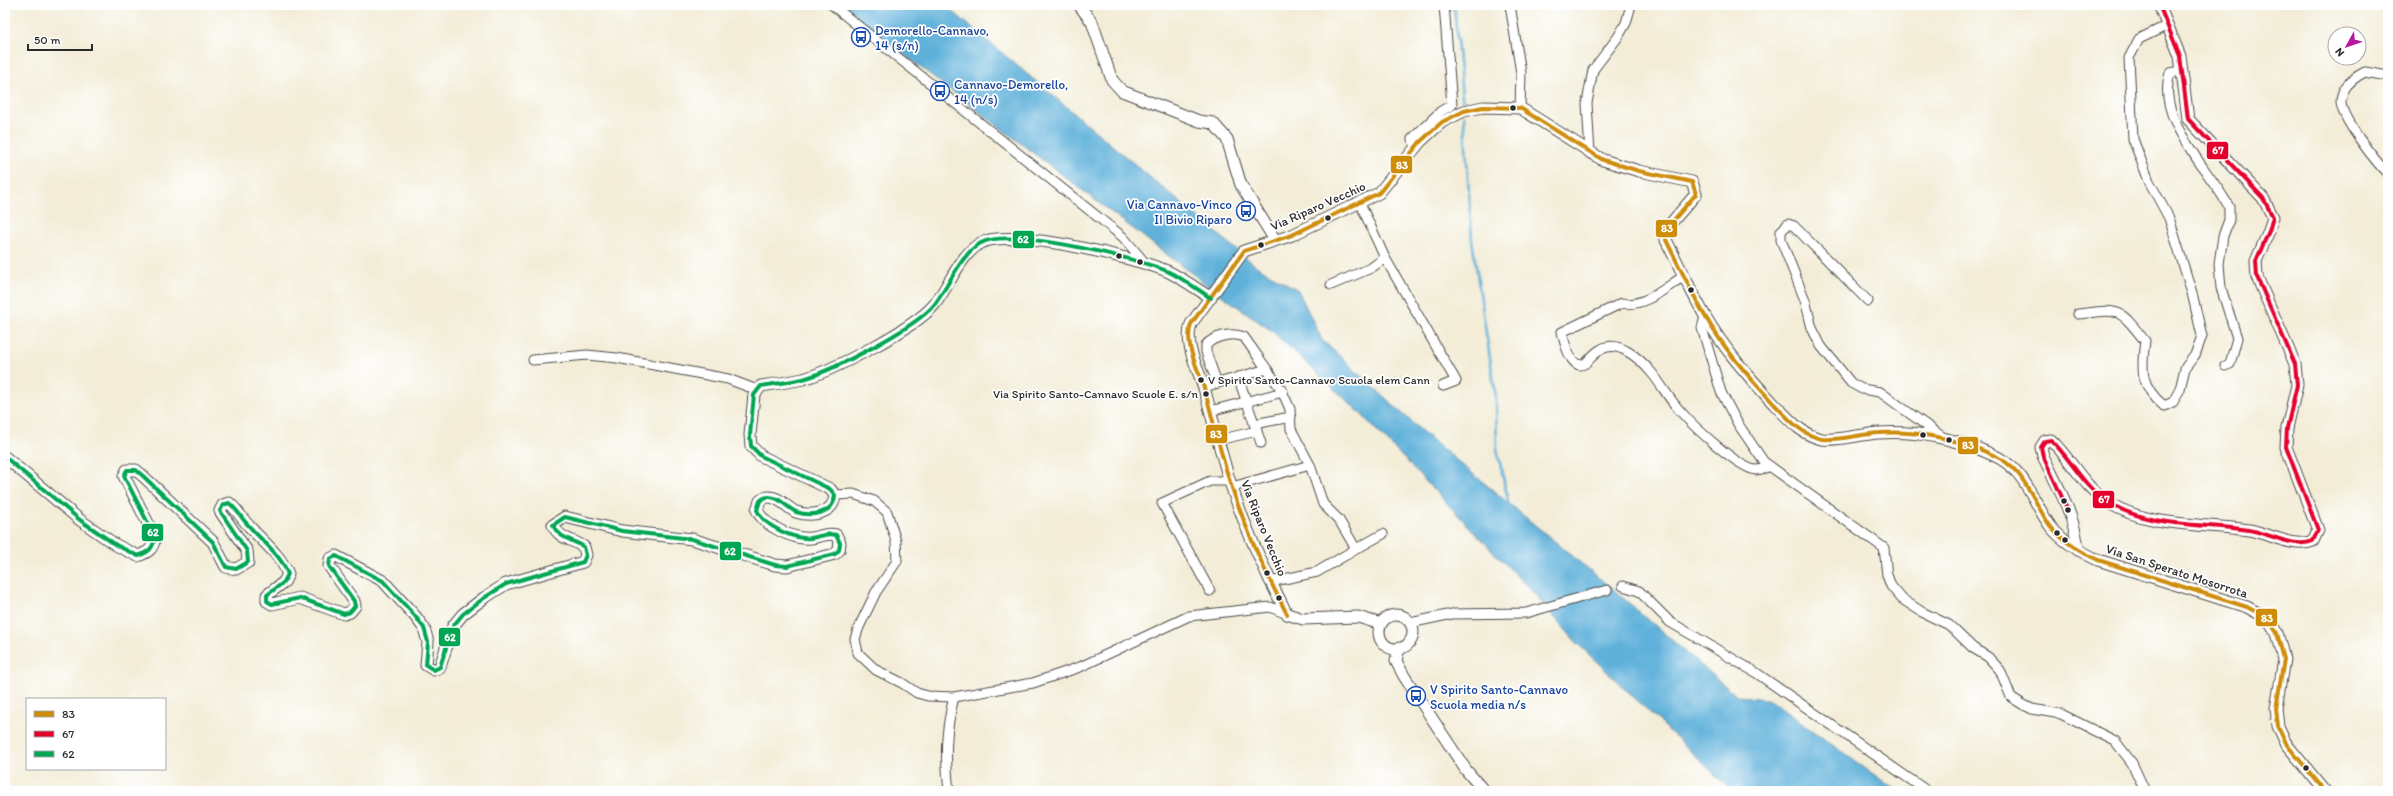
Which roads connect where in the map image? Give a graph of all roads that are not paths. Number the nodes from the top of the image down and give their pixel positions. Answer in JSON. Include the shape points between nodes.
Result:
{"nodes":[{"id":1,"x":832,"y":5,"type":"edge"},
{"id":2,"x":1079,"y":5,"type":"edge"},
{"id":3,"x":1444,"y":5,"type":"edge"},
{"id":4,"x":1510,"y":5,"type":"edge"},
{"id":5,"x":1631,"y":5,"type":"edge"},
{"id":6,"x":2159,"y":5,"type":"edge"},
{"id":7,"x":2168,"y":26,"type":"junction"},
{"id":8,"x":2182,"y":71,"type":"junction"},
{"id":9,"x":2388,"y":76,"type":"edge"},
{"id":10,"x":1520,"y":108,"type":"junction"},
{"id":11,"x":1418,"y":145,"type":"junction"},
{"id":12,"x":1590,"y":154,"type":"junction"},
{"id":13,"x":2388,"y":174,"type":"edge"},
{"id":14,"x":1360,"y":203,"type":"junction"},
{"id":15,"x":1275,"y":240,"type":"junction"},
{"id":16,"x":1385,"y":258,"type":"junction"},
{"id":17,"x":1145,"y":263,"type":"junction"},
{"id":18,"x":1684,"y":276,"type":"junction"},
{"id":19,"x":1331,"y":285,"type":"dead end"},
{"id":20,"x":1212,"y":296,"type":"junction"},
{"id":21,"x":1868,"y":300,"type":"dead end"},
{"id":22,"x":2078,"y":314,"type":"dead end"},
{"id":23,"x":1705,"y":317,"type":"junction"},
{"id":24,"x":533,"y":360,"type":"dead end"},
{"id":25,"x":2225,"y":366,"type":"dead end"},
{"id":26,"x":1267,"y":369,"type":"junction"},
{"id":27,"x":1238,"y":377,"type":"junction"},
{"id":28,"x":1217,"y":383,"type":"junction"},
{"id":29,"x":1443,"y":386,"type":"dead end"},
{"id":30,"x":1204,"y":387,"type":"junction"},
{"id":31,"x":757,"y":390,"type":"junction"},
{"id":32,"x":1283,"y":392,"type":"junction"},
{"id":33,"x":1245,"y":402,"type":"junction"},
{"id":34,"x":1210,"y":411,"type":"junction"},
{"id":35,"x":1291,"y":417,"type":"junction"},
{"id":36,"x":1255,"y":428,"type":"junction"},
{"id":37,"x":1945,"y":439,"type":"junction"},
{"id":38,"x":1218,"y":440,"type":"junction"},
{"id":39,"x":1261,"y":443,"type":"dead end"},
{"id":40,"x":5,"y":456,"type":"edge"},
{"id":41,"x":1310,"y":465,"type":"junction"},
{"id":42,"x":1768,"y":467,"type":"junction"},
{"id":43,"x":1231,"y":484,"type":"junction"},
{"id":44,"x":835,"y":495,"type":"junction"},
{"id":45,"x":1383,"y":534,"type":"dead end"},
{"id":46,"x":1356,"y":549,"type":"junction"},
{"id":47,"x":2078,"y":550,"type":"junction"},
{"id":48,"x":1270,"y":582,"type":"junction"},
{"id":49,"x":1623,"y":586,"type":"dead end"},
{"id":50,"x":1606,"y":590,"type":"dead end"},
{"id":51,"x":1210,"y":591,"type":"dead end"},
{"id":52,"x":1287,"y":614,"type":"junction"},
{"id":53,"x":1410,"y":623,"type":"junction"},
{"id":54,"x":1381,"y":624,"type":"junction"},
{"id":55,"x":1398,"y":648,"type":"junction"},
{"id":56,"x":954,"y":697,"type":"junction"},
{"id":57,"x":949,"y":791,"type":"edge"},
{"id":58,"x":1484,"y":791,"type":"edge"},
{"id":59,"x":1928,"y":791,"type":"edge"},
{"id":60,"x":2145,"y":791,"type":"edge"},
{"id":61,"x":2325,"y":791,"type":"edge"}],
"edges":[{"from":1,"to":17,"type":"street","via":[[1123,237]]},
{"from":2,"to":15,"type":"street","via":[[1092,22],[1112,80],[1122,91],[1199,121],[1213,123],[1227,139],[1241,185]]},
{"from":3,"to":11,"type":"street","via":[[1452,104],[1412,139]]},
{"from":4,"to":10,"type":"street","via":[[1520,59]]},
{"from":5,"to":12,"type":"street","via":[[1626,23],[1594,70],[1587,103]]},
{"from":6,"to":7,"type":"street"},
{"from":7,"to":8,"type":"street","via":[[2180,56]]},
{"from":7,"to":22,"type":"street","via":[[2139,39],[2129,58],[2134,139],[2149,181],[2169,218],[2189,280],[2202,336],[2195,355],[2185,368],[2180,389],[2173,402],[2164,406],[2150,394],[2142,368],[2145,340],[2127,318],[2112,310]]},
{"from":8,"to":25,"type":"street","via":[[2170,73],[2166,85],[2170,105],[2182,135],[2229,206],[2230,220],[2222,236],[2219,264],[2221,288],[2237,338],[2230,364]]},
{"from":8,"to":47,"type":"street","via":[[2188,119],[2263,198],[2273,217],[2270,231],[2256,261],[2256,277],[2295,364],[2297,384],[2287,428],[2286,447],[2318,530],[2313,541],[2304,545],[2250,530],[2170,522],[2136,514],[2108,503],[2094,491],[2051,440],[2045,441],[2041,447],[2043,456],[2071,516]]},
{"from":9,"to":13,"type":"street","via":[[2365,72],[2353,79],[2344,90],[2341,102],[2348,118],[2378,164]]},
{"from":10,"to":11,"type":"street","name":"Via Riparo Vecchio","via":[[1483,107],[1464,111],[1442,122]]},
{"from":10,"to":12,"type":"street"},
{"from":11,"to":14,"type":"street","name":"Via Riparo Vecchio","via":[[1379,193]]},
{"from":12,"to":18,"type":"street","via":[[1639,171],[1692,182],[1696,194],[1666,229],[1666,240]]},
{"from":14,"to":15,"type":"street","name":"Via Riparo Vecchio","via":[[1292,235]]},
{"from":14,"to":16,"type":"street"},
{"from":15,"to":20,"type":"street","name":"Via Riparo Vecchio","via":[[1244,251]]},
{"from":16,"to":19,"type":"street","via":[[1371,268]]},
{"from":16,"to":29,"type":"street","via":[[1456,380]]},
{"from":17,"to":20,"type":"street","via":[[1169,272]]},
{"from":17,"to":31,"type":"street","via":[[1023,239],[981,242],[966,257],[931,308],[900,332],[804,378],[761,386]]},
{"from":18,"to":23,"type":"street"},
{"from":18,"to":42,"type":"street","via":[[1651,297],[1630,305],[1622,303],[1562,332],[1566,347],[1573,361],[1578,364],[1584,364],[1601,348],[1618,346],[1632,354],[1650,371],[1682,413],[1734,460],[1756,470]]},
{"from":20,"to":30,"type":"street","name":"Via Riparo Vecchio","via":[[1188,333]]},
{"from":21,"to":37,"type":"street","via":[[1794,226],[1788,224],[1781,231],[1781,240],[1805,300],[1812,328],[1821,346],[1851,383],[1862,389],[1880,392]]},
{"from":23,"to":37,"type":"street","via":[[1746,374],[1792,423],[1808,435],[1823,439],[1907,432]]},
{"from":23,"to":42,"type":"street","via":[[1702,328],[1721,392],[1738,424]]},
{"from":24,"to":31,"type":"street","via":[[587,355],[617,358],[728,379]]},
{"from":26,"to":27,"type":"street"},
{"from":26,"to":28,"type":"street","via":[[1244,337],[1230,335],[1211,339],[1206,345],[1206,352]]},
{"from":26,"to":32,"type":"street"},
{"from":27,"to":28,"type":"street"},
{"from":27,"to":33,"type":"street"},
{"from":28,"to":30,"type":"street"},
{"from":30,"to":34,"type":"street","name":"Via Riparo Vecchio"},
{"from":31,"to":44,"type":"street","via":[[751,446],[761,456],[830,489]]},
{"from":32,"to":33,"type":"street"},
{"from":32,"to":35,"type":"street"},
{"from":33,"to":34,"type":"street"},
{"from":33,"to":36,"type":"street"},
{"from":34,"to":38,"type":"street","name":"Via Riparo Vecchio"},
{"from":35,"to":36,"type":"street"},
{"from":35,"to":41,"type":"street","via":[[1291,430]]},
{"from":36,"to":38,"type":"street"},
{"from":36,"to":39,"type":"street"},
{"from":37,"to":47,"type":"street","via":[[1992,454],[2014,468],[2035,497],[2050,526]]},
{"from":38,"to":43,"type":"street","name":"Via Riparo Vecchio"},
{"from":40,"to":44,"type":"street","via":[[80,520],[116,545],[138,556],[154,546],[155,537],[124,476],[127,470],[136,470],[143,476],[213,542],[226,567],[236,570],[248,562],[247,551],[220,511],[223,505],[228,503],[284,562],[288,574],[284,582],[267,595],[267,601],[272,604],[300,598],[344,614],[350,612],[355,606],[354,601],[329,566],[330,559],[336,556],[383,581],[415,616],[424,628],[428,642],[426,665],[434,670],[440,667],[453,626],[463,614],[484,598],[506,584],[583,562],[586,555],[584,547],[558,535],[553,525],[559,519],[565,517],[622,531],[692,539],[775,565],[787,566],[835,554],[840,543],[836,535],[830,533],[810,538],[797,536],[767,523],[757,510],[760,500],[768,496],[797,512],[816,513],[829,510],[835,504]]},
{"from":41,"to":43,"type":"street"},
{"from":41,"to":46,"type":"street","via":[[1323,504],[1339,520]]},
{"from":42,"to":60,"type":"street","via":[[1884,548],[1887,575],[1891,586],[1902,599],[1949,625],[1973,648],[1988,657],[2000,670],[2011,697],[2032,709],[2061,714],[2115,741],[2132,762]]},
{"from":43,"to":48,"type":"street","name":"Via Riparo Vecchio"},
{"from":43,"to":51,"type":"street","via":[[1210,481],[1162,503]]},
{"from":44,"to":56,"type":"street","via":[[853,494],[874,501],[887,512],[896,541],[897,561],[876,592],[859,626],[855,639],[858,653],[876,670],[917,693],[938,698]]},
{"from":45,"to":46,"type":"street"},
{"from":46,"to":48,"type":"street","via":[[1317,572]]},
{"from":47,"to":61,"type":"street","name":"Via San Sperato Mosorrota","via":[[2098,560],[2247,607],[2267,618],[2277,633],[2284,659],[2276,709],[2278,726],[2287,745]]},
{"from":48,"to":52,"type":"street","name":"Via Riparo Vecchio"},
{"from":49,"to":59,"type":"street","via":[[1639,591],[1670,622],[1756,672]]},
{"from":50,"to":53,"type":"street","via":[[1526,613],[1452,614]]},
{"from":52,"to":54,"type":"street","via":[[1303,619],[1358,616]]},
{"from":52,"to":56,"type":"street","via":[[1270,607],[1189,616],[1080,667],[1033,683]]},
{"from":53,"to":54,"type":"street","via":[[1399,615],[1392,616]]},
{"from":53,"to":55,"type":"street","via":[[1411,639],[1406,645]]},
{"from":54,"to":55,"type":"street","via":[[1379,631],[1385,645]]},
{"from":55,"to":58,"type":"street","via":[[1396,661],[1404,676],[1466,770]]},
{"from":56,"to":57,"type":"street","via":[[945,748]]}]}
